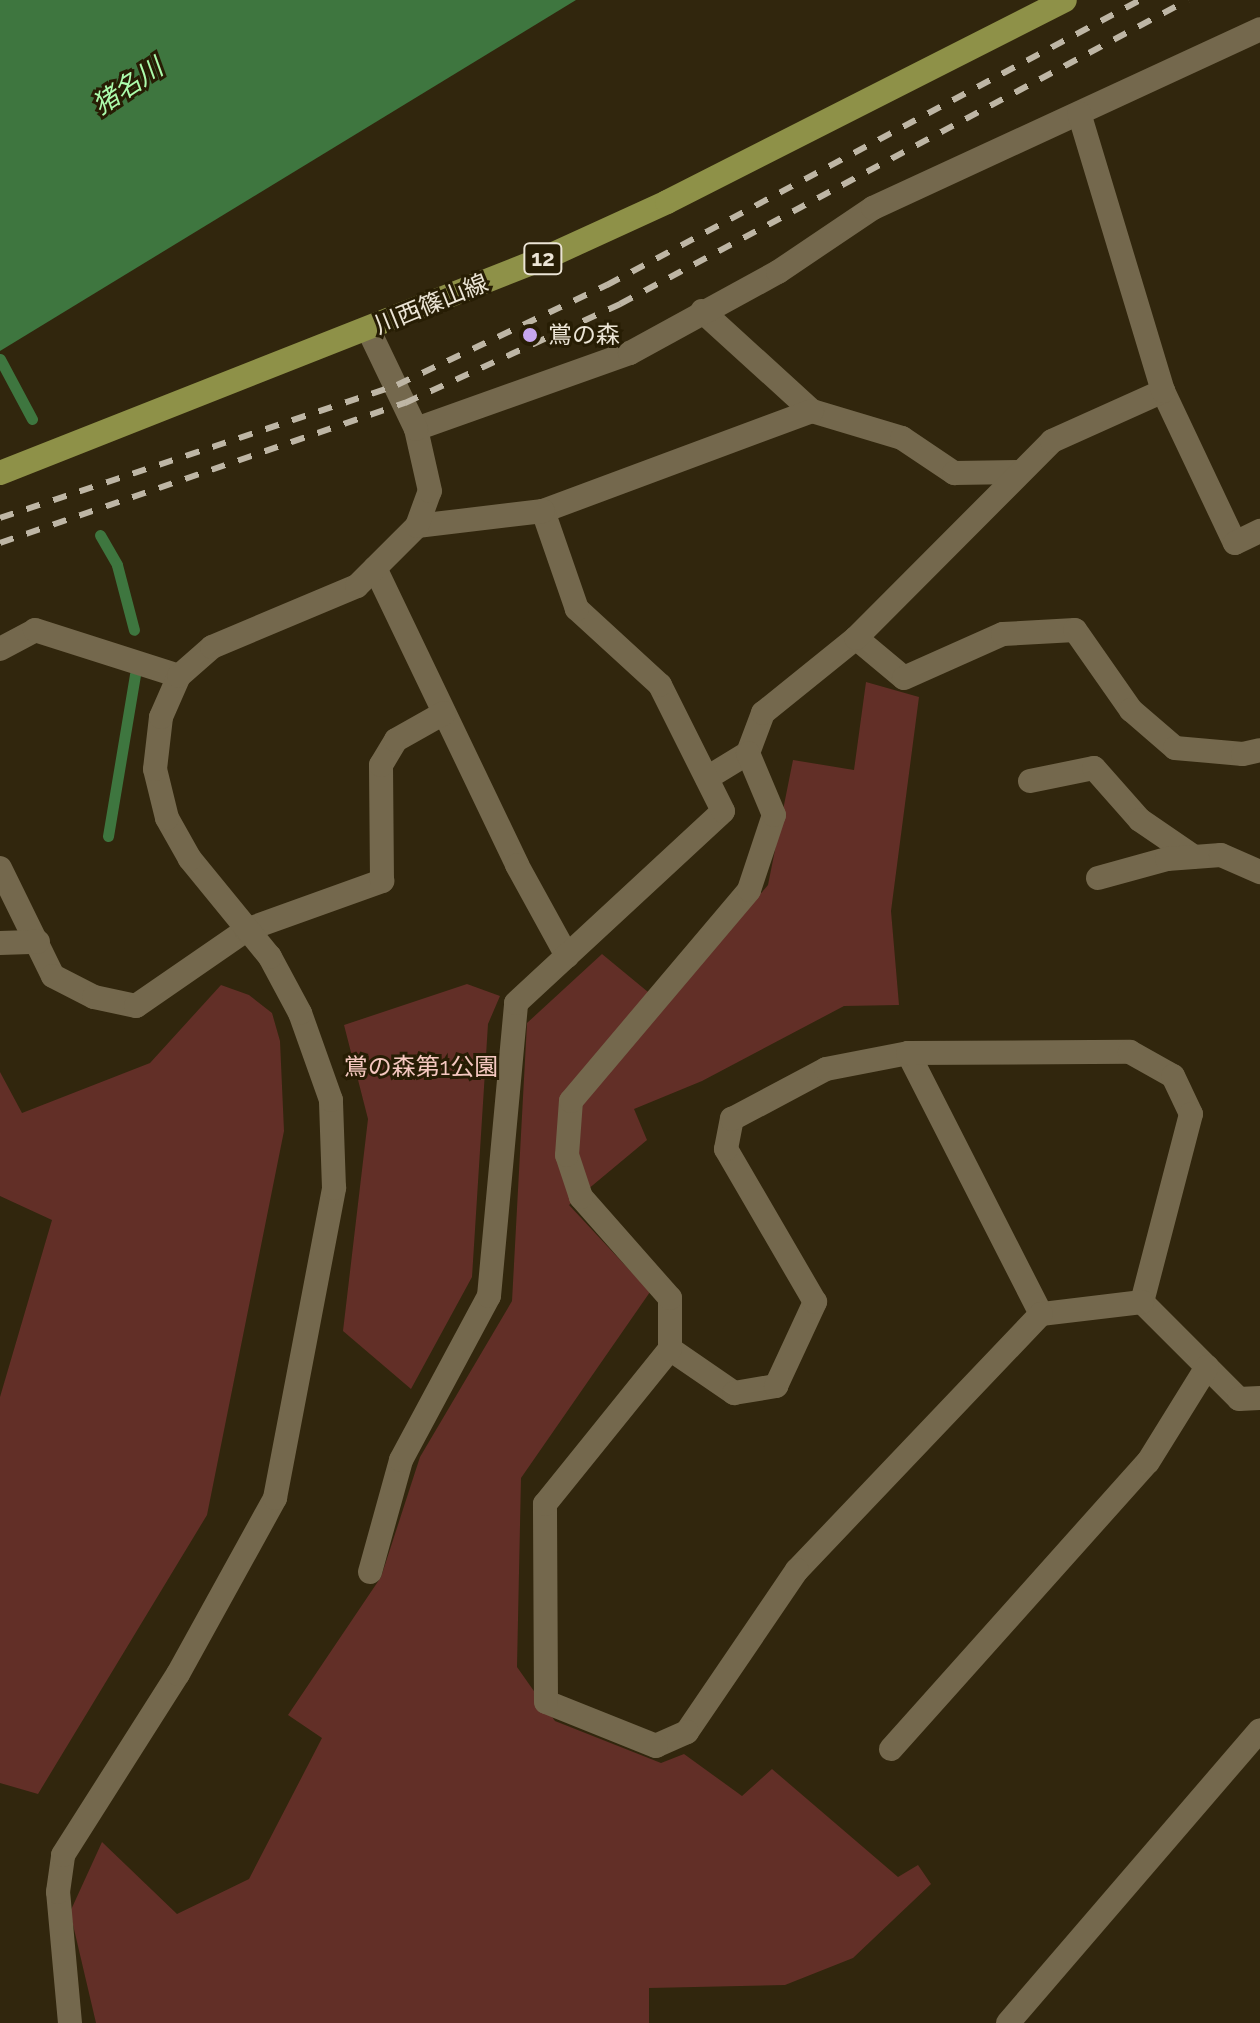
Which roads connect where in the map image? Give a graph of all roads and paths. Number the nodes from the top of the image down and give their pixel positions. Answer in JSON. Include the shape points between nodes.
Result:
{"nodes":[{"id":1,"x":1065,"y":0,"type":"edge"},
{"id":2,"x":1260,"y":29,"type":"edge"},
{"id":3,"x":1079,"y":113,"type":"junction"},
{"id":4,"x":702,"y":311,"type":"junction"},
{"id":5,"x":368,"y":329,"type":"junction"},
{"id":6,"x":1163,"y":391,"type":"junction"},
{"id":7,"x":812,"y":411,"type":"junction"},
{"id":8,"x":416,"y":429,"type":"junction"},
{"id":9,"x":1020,"y":472,"type":"junction"},
{"id":10,"x":0,"y":473,"type":"edge"},
{"id":11,"x":543,"y":511,"type":"junction"},
{"id":12,"x":417,"y":526,"type":"junction"},
{"id":13,"x":1260,"y":531,"type":"edge"},
{"id":14,"x":375,"y":568,"type":"junction"},
{"id":15,"x":856,"y":638,"type":"junction"},
{"id":16,"x":0,"y":649,"type":"edge"},
{"id":17,"x":179,"y":676,"type":"junction"},
{"id":18,"x":444,"y":713,"type":"junction"},
{"id":19,"x":1260,"y":750,"type":"edge"},
{"id":20,"x":748,"y":753,"type":"junction"},
{"id":21,"x":707,"y":778,"type":"junction"},
{"id":22,"x":1030,"y":781,"type":"dead end"},
{"id":23,"x":1194,"y":857,"type":"junction"},
{"id":24,"x":0,"y":868,"type":"edge"},
{"id":25,"x":1260,"y":872,"type":"edge"},
{"id":26,"x":1098,"y":878,"type":"dead end"},
{"id":27,"x":246,"y":930,"type":"junction"},
{"id":28,"x":38,"y":942,"type":"junction"},
{"id":29,"x":0,"y":943,"type":"edge"},
{"id":30,"x":567,"y":956,"type":"junction"},
{"id":31,"x":908,"y":1053,"type":"junction"},
{"id":32,"x":1142,"y":1302,"type":"junction"},
{"id":33,"x":1041,"y":1314,"type":"junction"},
{"id":34,"x":670,"y":1349,"type":"junction"},
{"id":35,"x":1207,"y":1367,"type":"junction"},
{"id":36,"x":1260,"y":1398,"type":"edge"},
{"id":37,"x":370,"y":1572,"type":"dead end"},
{"id":38,"x":1260,"y":1730,"type":"edge"},
{"id":39,"x":891,"y":1749,"type":"dead end"},
{"id":40,"x":70,"y":2023,"type":"edge"},
{"id":41,"x":1008,"y":2023,"type":"edge"}],
"edges":[{"from":1,"to":5,"type":"main road","name":"川西篠山線","number":"12","via":[[667,202]]},
{"from":2,"to":3,"type":"street"},
{"from":3,"to":4,"type":"street","via":[[873,208],[778,272]]},
{"from":3,"to":6,"type":"street"},
{"from":4,"to":7,"type":"street"},
{"from":4,"to":8,"type":"street","via":[[630,353]]},
{"from":5,"to":8,"type":"street"},
{"from":5,"to":10,"type":"main road","name":"川西篠山線","number":"12"},
{"from":6,"to":9,"type":"street","via":[[1052,441]]},
{"from":6,"to":13,"type":"street","via":[[1235,543]]},
{"from":7,"to":9,"type":"street","via":[[902,438],[954,473]]},
{"from":7,"to":11,"type":"street"},
{"from":8,"to":12,"type":"street","via":[[430,491]]},
{"from":9,"to":15,"type":"street"},
{"from":11,"to":12,"type":"street"},
{"from":11,"to":21,"type":"street","via":[[577,609],[660,685]]},
{"from":12,"to":14,"type":"street"},
{"from":14,"to":17,"type":"street","via":[[357,586],[212,647]]},
{"from":14,"to":18,"type":"street"},
{"from":15,"to":19,"type":"street","via":[[904,678],[1003,634],[1075,630],[1131,710],[1175,748],[1243,754]]},
{"from":15,"to":20,"type":"street","via":[[763,713]]},
{"from":16,"to":17,"type":"street","via":[[35,630]]},
{"from":17,"to":27,"type":"street","via":[[161,717],[155,769],[167,818],[190,859]]},
{"from":18,"to":27,"type":"street","via":[[396,740],[381,765],[382,881]]},
{"from":18,"to":30,"type":"street"},
{"from":20,"to":21,"type":"street"},
{"from":20,"to":34,"type":"street","via":[[774,815],[749,890],[571,1101],[567,1155],[581,1197],[670,1298]]},
{"from":21,"to":30,"type":"street","via":[[723,811]]},
{"from":22,"to":23,"type":"street","via":[[1094,768],[1140,820]]},
{"from":23,"to":25,"type":"street","via":[[1221,855]]},
{"from":23,"to":26,"type":"street"},
{"from":24,"to":28,"type":"street"},
{"from":27,"to":28,"type":"street","via":[[136,1006],[94,997],[53,976]]},
{"from":27,"to":40,"type":"street","via":[[270,957],[300,1013],[326,1086],[334,1188],[275,1498],[178,1674],[63,1855],[58,1892]]},
{"from":28,"to":29,"type":"street"},
{"from":30,"to":37,"type":"street","via":[[516,1003],[489,1296],[401,1460]]},
{"from":31,"to":32,"type":"street","via":[[1130,1052],[1173,1076],[1191,1114]]},
{"from":31,"to":33,"type":"street"},
{"from":31,"to":34,"type":"street","via":[[826,1069],[732,1119],[726,1149],[815,1302],[776,1386],[734,1393]]},
{"from":32,"to":33,"type":"street"},
{"from":32,"to":35,"type":"street"},
{"from":33,"to":34,"type":"street","via":[[797,1570],[687,1732],[656,1746],[546,1702],[545,1504]]},
{"from":35,"to":36,"type":"street","via":[[1239,1399]]},
{"from":35,"to":39,"type":"street","via":[[1148,1462]]},
{"from":38,"to":41,"type":"street"}]}
